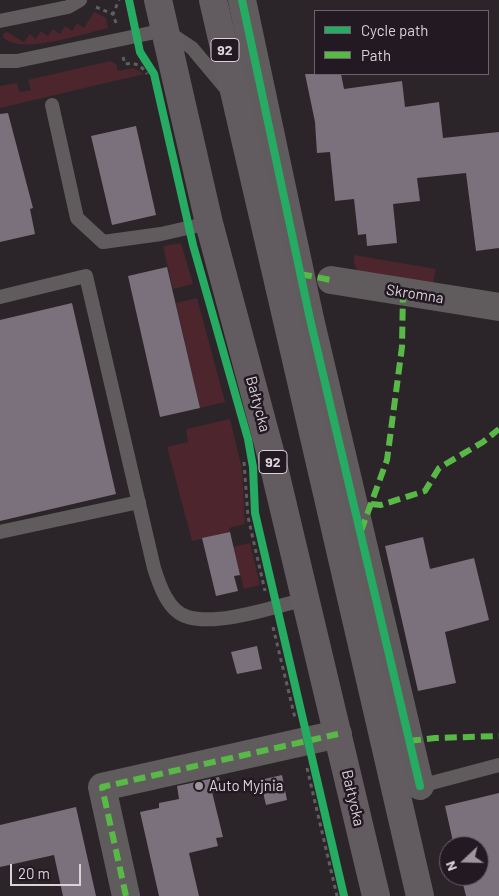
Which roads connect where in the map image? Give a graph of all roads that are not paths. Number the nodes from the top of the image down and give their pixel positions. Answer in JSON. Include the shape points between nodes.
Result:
{"nodes":[{"id":1,"x":57,"y":0,"type":"edge"},
{"id":2,"x":80,"y":0,"type":"edge"},
{"id":3,"x":158,"y":0,"type":"edge"},
{"id":4,"x":213,"y":0,"type":"edge"},
{"id":5,"x":242,"y":0,"type":"edge"},
{"id":6,"x":0,"y":14,"type":"edge"},
{"id":7,"x":0,"y":21,"type":"edge"},
{"id":8,"x":165,"y":30,"type":"junction"},
{"id":9,"x":0,"y":61,"type":"edge"},
{"id":10,"x":236,"y":101,"type":"junction"},
{"id":11,"x":52,"y":105,"type":"dead end"},
{"id":12,"x":208,"y":223,"type":"junction"},
{"id":13,"x":332,"y":280,"type":"dead end"},
{"id":14,"x":0,"y":297,"type":"edge"},
{"id":15,"x":499,"y":307,"type":"edge"},
{"id":16,"x":139,"y":502,"type":"junction"},
{"id":17,"x":0,"y":532,"type":"edge"},
{"id":18,"x":306,"y":599,"type":"junction"},
{"id":19,"x":338,"y":734,"type":"junction"},
{"id":20,"x":499,"y":766,"type":"edge"},
{"id":21,"x":420,"y":786,"type":"joint"},
{"id":22,"x":126,"y":896,"type":"edge"},
{"id":23,"x":376,"y":896,"type":"edge"},
{"id":24,"x":420,"y":896,"type":"edge"}],
"edges":[{"from":1,"to":6,"type":"lane"},
{"from":2,"to":7,"type":"lane","via":[[68,7]]},
{"from":3,"to":8,"type":"main road","name":"Bałtycka","number":"92"},
{"from":4,"to":10,"type":"main road","number":"92"},
{"from":5,"to":21,"type":"street","via":[[313,329]]},
{"from":8,"to":9,"type":"lane","via":[[17,61]]},
{"from":8,"to":10,"type":"lane","via":[[192,48]]},
{"from":8,"to":12,"type":"main road","name":"Bałtycka","number":"92"},
{"from":10,"to":24,"type":"main road","number":"92"},
{"from":11,"to":12,"type":"lane","via":[[77,218],[103,242]]},
{"from":12,"to":18,"type":"main road","name":"Bałtycka","number":"92","via":[[256,396]]},
{"from":13,"to":15,"type":"street","name":"Skromna"},
{"from":14,"to":16,"type":"lane","via":[[86,276]]},
{"from":16,"to":17,"type":"lane"},
{"from":16,"to":18,"type":"lane","via":[[161,590],[170,604],[186,617],[224,618],[271,601]]},
{"from":18,"to":19,"type":"main road","name":"Bałtycka","number":"92"},
{"from":19,"to":22,"type":"street","via":[[304,745],[102,787]]},
{"from":19,"to":23,"type":"main road","name":"Bałtycka","number":"92"},
{"from":20,"to":21,"type":"lane"}]}
